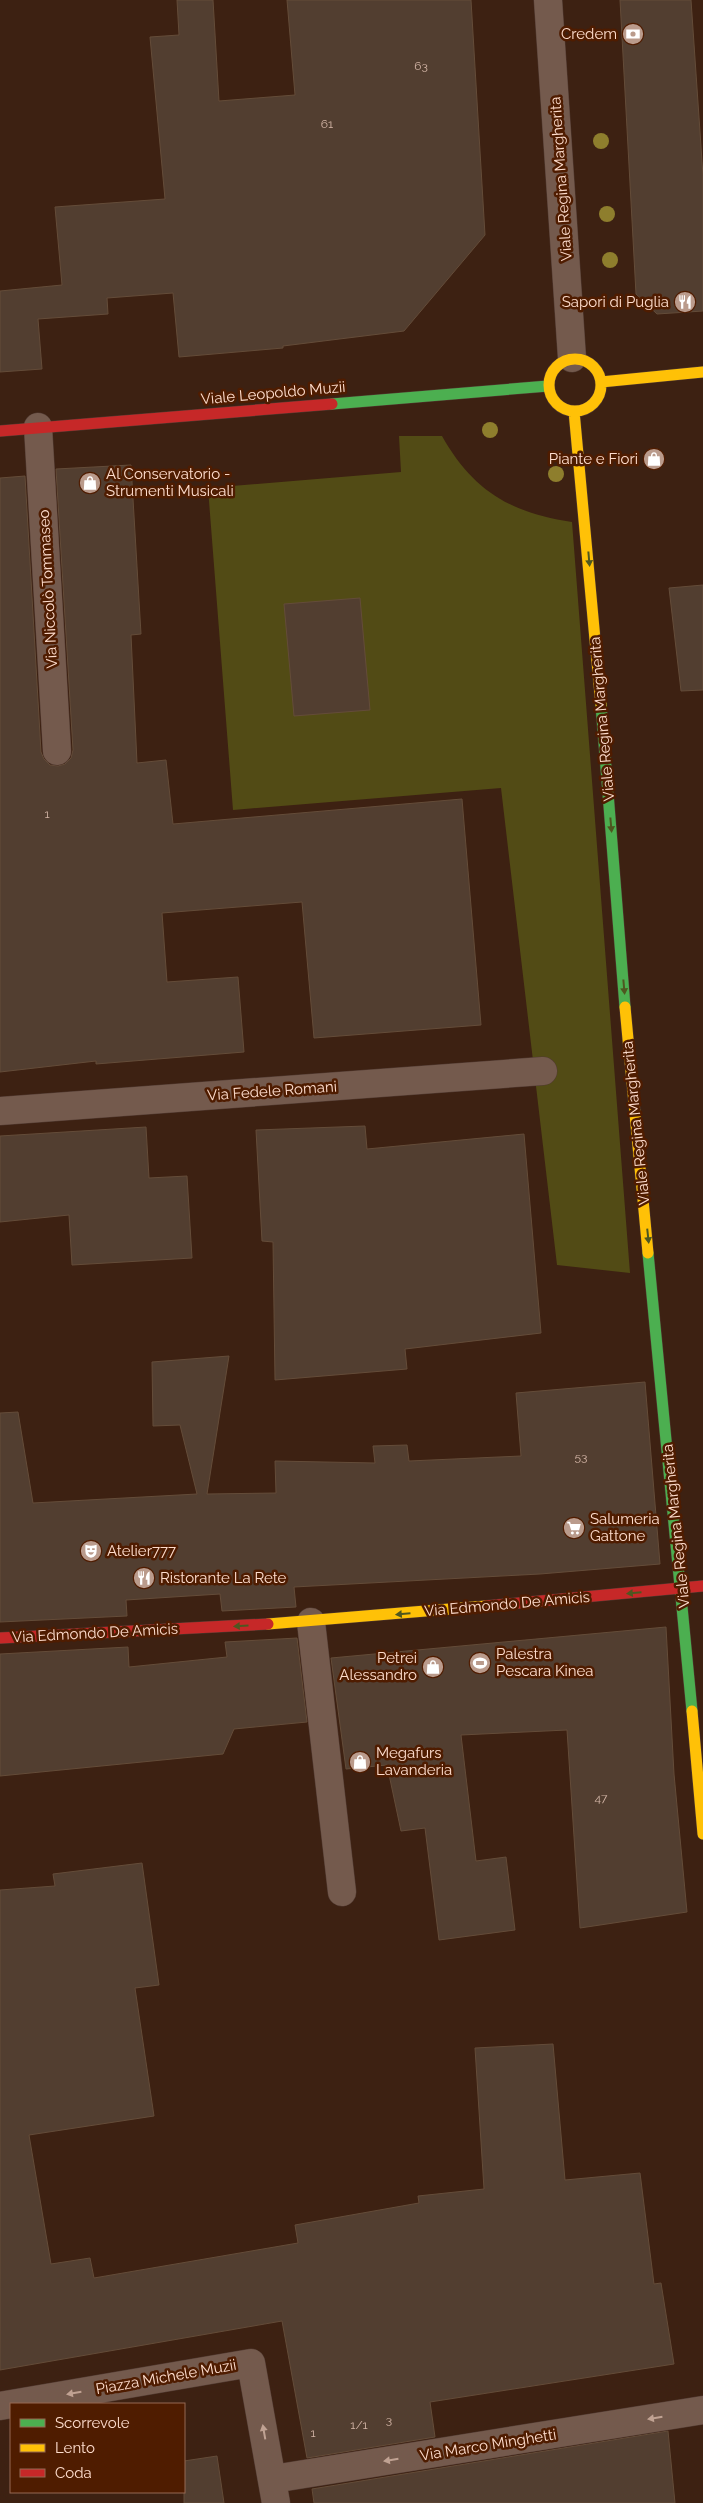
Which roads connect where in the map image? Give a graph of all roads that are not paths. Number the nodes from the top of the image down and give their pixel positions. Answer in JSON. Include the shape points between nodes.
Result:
{"nodes":[{"id":1,"x":548,"y":0,"type":"edge"},
{"id":2,"x":572,"y":358,"type":"junction"},
{"id":3,"x":703,"y":372,"type":"edge"},
{"id":4,"x":602,"y":382,"type":"junction"},
{"id":5,"x":548,"y":386,"type":"junction"},
{"id":6,"x":574,"y":411,"type":"junction"},
{"id":7,"x":38,"y":427,"type":"junction"},
{"id":8,"x":0,"y":431,"type":"edge"},
{"id":9,"x":57,"y":751,"type":"dead end"},
{"id":10,"x":543,"y":1071,"type":"dead end"},
{"id":11,"x":0,"y":1111,"type":"edge"},
{"id":12,"x":703,"y":1586,"type":"edge"},
{"id":13,"x":683,"y":1588,"type":"junction"},
{"id":14,"x":311,"y":1622,"type":"junction"},
{"id":15,"x":0,"y":1638,"type":"edge"},
{"id":16,"x":703,"y":1834,"type":"edge"},
{"id":17,"x":342,"y":1892,"type":"dead end"},
{"id":18,"x":18,"y":2403,"type":"edge"},
{"id":19,"x":703,"y":2410,"type":"edge"},
{"id":20,"x":274,"y":2491,"type":"edge"}],
"edges":[{"from":1,"to":2,"type":"street","name":"Viale Regina Margherita"},
{"from":2,"to":4,"type":"street","via":[[588,361]]},
{"from":2,"to":5,"type":"street","via":[[552,370]]},
{"from":3,"to":4,"type":"street"},
{"from":4,"to":6,"type":"street","via":[[597,399],[583,410]]},
{"from":5,"to":6,"type":"street","via":[[554,401],[566,410]]},
{"from":5,"to":7,"type":"street","name":"Viale Leopoldo Muzii"},
{"from":6,"to":13,"type":"street","name":"Viale Regina Margherita","one_way":true,"via":[[630,1061]]},
{"from":7,"to":8,"type":"street","name":"Viale Leopoldo Muzii"},
{"from":7,"to":9,"type":"street","name":"Via Niccolò Tommaseo"},
{"from":10,"to":11,"type":"street","name":"Via Fedele Romani"},
{"from":12,"to":13,"type":"street","name":"Via Edmondo De Amicis"},
{"from":13,"to":14,"type":"street","name":"Via Edmondo De Amicis","one_way":true},
{"from":13,"to":16,"type":"street","name":"Viale Regina Margherita"},
{"from":14,"to":15,"type":"street","name":"Via Edmondo De Amicis","one_way":true},
{"from":14,"to":17,"type":"street"},
{"from":20,"to":18,"type":"street","name":"Piazza Michele Muzii","one_way":true,"via":[[251,2363]]},
{"from":19,"to":20,"type":"street","name":"Via Marco Minghetti","one_way":true}]}
